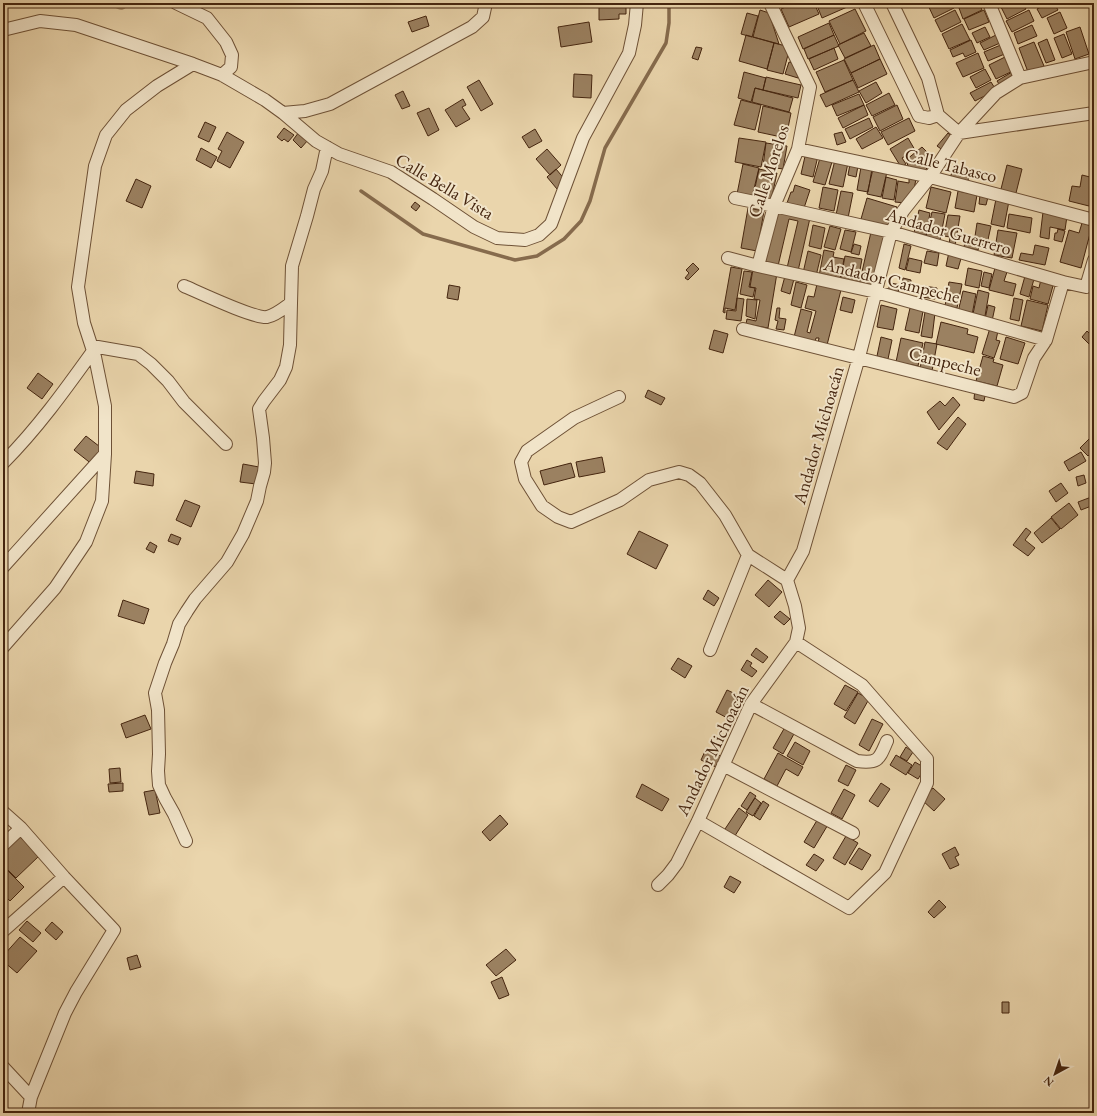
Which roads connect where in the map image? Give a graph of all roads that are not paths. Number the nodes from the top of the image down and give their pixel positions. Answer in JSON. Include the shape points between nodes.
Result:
{"nodes":[{"id":1,"x":176,"y":3,"type":"edge"},
{"id":2,"x":486,"y":3,"type":"edge"},
{"id":3,"x":637,"y":3,"type":"edge"},
{"id":4,"x":770,"y":3,"type":"edge"},
{"id":5,"x":864,"y":3,"type":"edge"},
{"id":6,"x":892,"y":3,"type":"edge"},
{"id":7,"x":989,"y":3,"type":"edge"},
{"id":8,"x":3,"y":30,"type":"edge"},
{"id":9,"x":1094,"y":62,"type":"edge"},
{"id":10,"x":193,"y":64,"type":"junction"},
{"id":11,"x":222,"y":75,"type":"junction"},
{"id":12,"x":1020,"y":78,"type":"junction"},
{"id":13,"x":283,"y":113,"type":"junction"},
{"id":14,"x":1094,"y":113,"type":"edge"},
{"id":15,"x":938,"y":115,"type":"junction"},
{"id":16,"x":959,"y":133,"type":"junction"},
{"id":17,"x":327,"y":147,"type":"junction"},
{"id":18,"x":798,"y":149,"type":"junction"},
{"id":19,"x":930,"y":177,"type":"junction"},
{"id":20,"x":735,"y":198,"type":"dead end"},
{"id":21,"x":774,"y":206,"type":"junction"},
{"id":22,"x":1094,"y":220,"type":"edge"},
{"id":23,"x":891,"y":232,"type":"junction"},
{"id":24,"x":728,"y":258,"type":"dead end"},
{"id":25,"x":1094,"y":260,"type":"edge"},
{"id":26,"x":758,"y":266,"type":"junction"},
{"id":27,"x":1063,"y":282,"type":"junction"},
{"id":28,"x":184,"y":286,"type":"dead end"},
{"id":29,"x":876,"y":292,"type":"junction"},
{"id":30,"x":291,"y":303,"type":"junction"},
{"id":31,"x":743,"y":329,"type":"dead end"},
{"id":32,"x":1046,"y":340,"type":"junction"},
{"id":33,"x":93,"y":348,"type":"junction"},
{"id":34,"x":859,"y":357,"type":"junction"},
{"id":35,"x":619,"y":397,"type":"dead end"},
{"id":36,"x":226,"y":444,"type":"dead end"},
{"id":37,"x":105,"y":454,"type":"junction"},
{"id":38,"x":3,"y":463,"type":"edge"},
{"id":39,"x":748,"y":555,"type":"junction"},
{"id":40,"x":3,"y":567,"type":"edge"},
{"id":41,"x":787,"y":580,"type":"junction"},
{"id":42,"x":796,"y":642,"type":"junction"},
{"id":43,"x":3,"y":647,"type":"edge"},
{"id":44,"x":710,"y":650,"type":"dead end"},
{"id":45,"x":751,"y":704,"type":"junction"},
{"id":46,"x":888,"y":741,"type":"dead end"},
{"id":47,"x":723,"y":765,"type":"junction"},
{"id":48,"x":3,"y":812,"type":"edge"},
{"id":49,"x":698,"y":821,"type":"junction"},
{"id":50,"x":21,"y":828,"type":"junction"},
{"id":51,"x":853,"y":834,"type":"dead end"},
{"id":52,"x":186,"y":840,"type":"dead end"},
{"id":53,"x":3,"y":845,"type":"edge"},
{"id":54,"x":64,"y":877,"type":"junction"},
{"id":55,"x":658,"y":885,"type":"dead end"},
{"id":56,"x":3,"y":931,"type":"edge"},
{"id":57,"x":3,"y":1067,"type":"edge"},
{"id":58,"x":31,"y":1097,"type":"junction"},
{"id":59,"x":28,"y":1113,"type":"edge"}],
"edges":[{"from":1,"to":11,"type":"street","via":[[207,18],[226,42],[232,55],[231,67]]},
{"from":2,"to":13,"type":"street","via":[[483,17],[472,27],[452,38],[330,104],[305,111]]},
{"from":3,"to":17,"type":"street","name":"Calle Bella Vista","via":[[629,53],[584,138],[551,224],[539,235],[525,240],[497,238],[474,228],[391,172],[339,154]]},
{"from":4,"to":18,"type":"street","name":"Calle Morelos","via":[[810,87]]},
{"from":5,"to":15,"type":"street","via":[[919,116],[929,118]]},
{"from":6,"to":15,"type":"street","via":[[928,78]]},
{"from":7,"to":12,"type":"street"},
{"from":8,"to":10,"type":"street","name":"Calle Bella Vista","via":[[40,21],[76,25]]},
{"from":9,"to":12,"type":"street","name":"Andador Michoacán"},
{"from":10,"to":11,"type":"street","name":"Calle Bella Vista"},
{"from":10,"to":33,"type":"street","via":[[157,86],[126,110],[106,135],[95,166],[78,287],[84,323]]},
{"from":11,"to":13,"type":"street","name":"Calle Bella Vista"},
{"from":12,"to":16,"type":"street","name":"Andador Michoacán","via":[[996,93]]},
{"from":13,"to":17,"type":"street","name":"Calle Bella Vista"},
{"from":14,"to":16,"type":"street"},
{"from":15,"to":16,"type":"street"},
{"from":16,"to":19,"type":"street","name":"Andador Michoacán"},
{"from":17,"to":30,"type":"street","via":[[292,266]]},
{"from":18,"to":19,"type":"street","name":"Calle Tabasco"},
{"from":18,"to":21,"type":"street","name":"Calle Morelos"},
{"from":19,"to":22,"type":"street","name":"Calle Tabasco"},
{"from":19,"to":23,"type":"street","name":"Andador Michoacán","via":[[903,211]]},
{"from":20,"to":21,"type":"street","name":"Andador Guerrero"},
{"from":21,"to":23,"type":"street","name":"Andador Guerrero"},
{"from":21,"to":26,"type":"street","name":"Calle Morelos"},
{"from":23,"to":27,"type":"street","name":"Andador Guerrero"},
{"from":23,"to":29,"type":"street","name":"Andador Michoacán"},
{"from":24,"to":26,"type":"street","name":"Andador Campeche"},
{"from":25,"to":27,"type":"street","name":"Andador Guerrero","via":[[1086,287]]},
{"from":26,"to":29,"type":"street","name":"Andador Campeche"},
{"from":27,"to":32,"type":"street","name":"Campeche"},
{"from":28,"to":30,"type":"street","via":[[254,315],[267,317]]},
{"from":29,"to":32,"type":"street","name":"Andador Campeche"},
{"from":29,"to":34,"type":"street","name":"Andador Michoacán"},
{"from":30,"to":52,"type":"street","via":[[290,345],[286,366],[280,380],[259,409],[265,463],[257,501],[243,534],[227,562],[195,599],[179,624],[155,693],[158,710],[159,785]]},
{"from":31,"to":34,"type":"street","name":"Campeche"},
{"from":32,"to":34,"type":"street","name":"Campeche","via":[[1034,358],[1022,393],[1014,397]]},
{"from":33,"to":36,"type":"street","via":[[138,354],[168,381],[184,402]]},
{"from":33,"to":37,"type":"street","via":[[105,406]]},
{"from":33,"to":38,"type":"street","via":[[63,392]]},
{"from":34,"to":41,"type":"street","name":"Andador Michoacán","via":[[803,550]]},
{"from":35,"to":39,"type":"street","via":[[574,418],[527,451],[521,462],[525,479],[542,506],[571,522],[620,500],[649,480],[679,472],[700,483],[725,515]]},
{"from":37,"to":40,"type":"street"},
{"from":37,"to":43,"type":"street","via":[[102,501],[86,542],[55,588]]},
{"from":39,"to":41,"type":"street"},
{"from":39,"to":44,"type":"street"},
{"from":41,"to":42,"type":"street","via":[[799,628]]},
{"from":42,"to":45,"type":"street","name":"Andador Michoacán"},
{"from":42,"to":49,"type":"street","via":[[862,685],[927,759],[927,782],[885,873],[848,908]]},
{"from":45,"to":46,"type":"street","via":[[858,761],[870,762],[880,757]]},
{"from":45,"to":47,"type":"street","name":"Andador Michoacán"},
{"from":47,"to":49,"type":"street","name":"Andador Michoacán"},
{"from":47,"to":51,"type":"street"},
{"from":48,"to":50,"type":"street"},
{"from":49,"to":55,"type":"street","name":"Andador Michoacán","via":[[677,863]]},
{"from":50,"to":53,"type":"street"},
{"from":50,"to":54,"type":"street"},
{"from":54,"to":56,"type":"street"},
{"from":54,"to":58,"type":"street","via":[[114,930],[64,1013]]},
{"from":57,"to":58,"type":"street"},
{"from":58,"to":59,"type":"street"}]}
